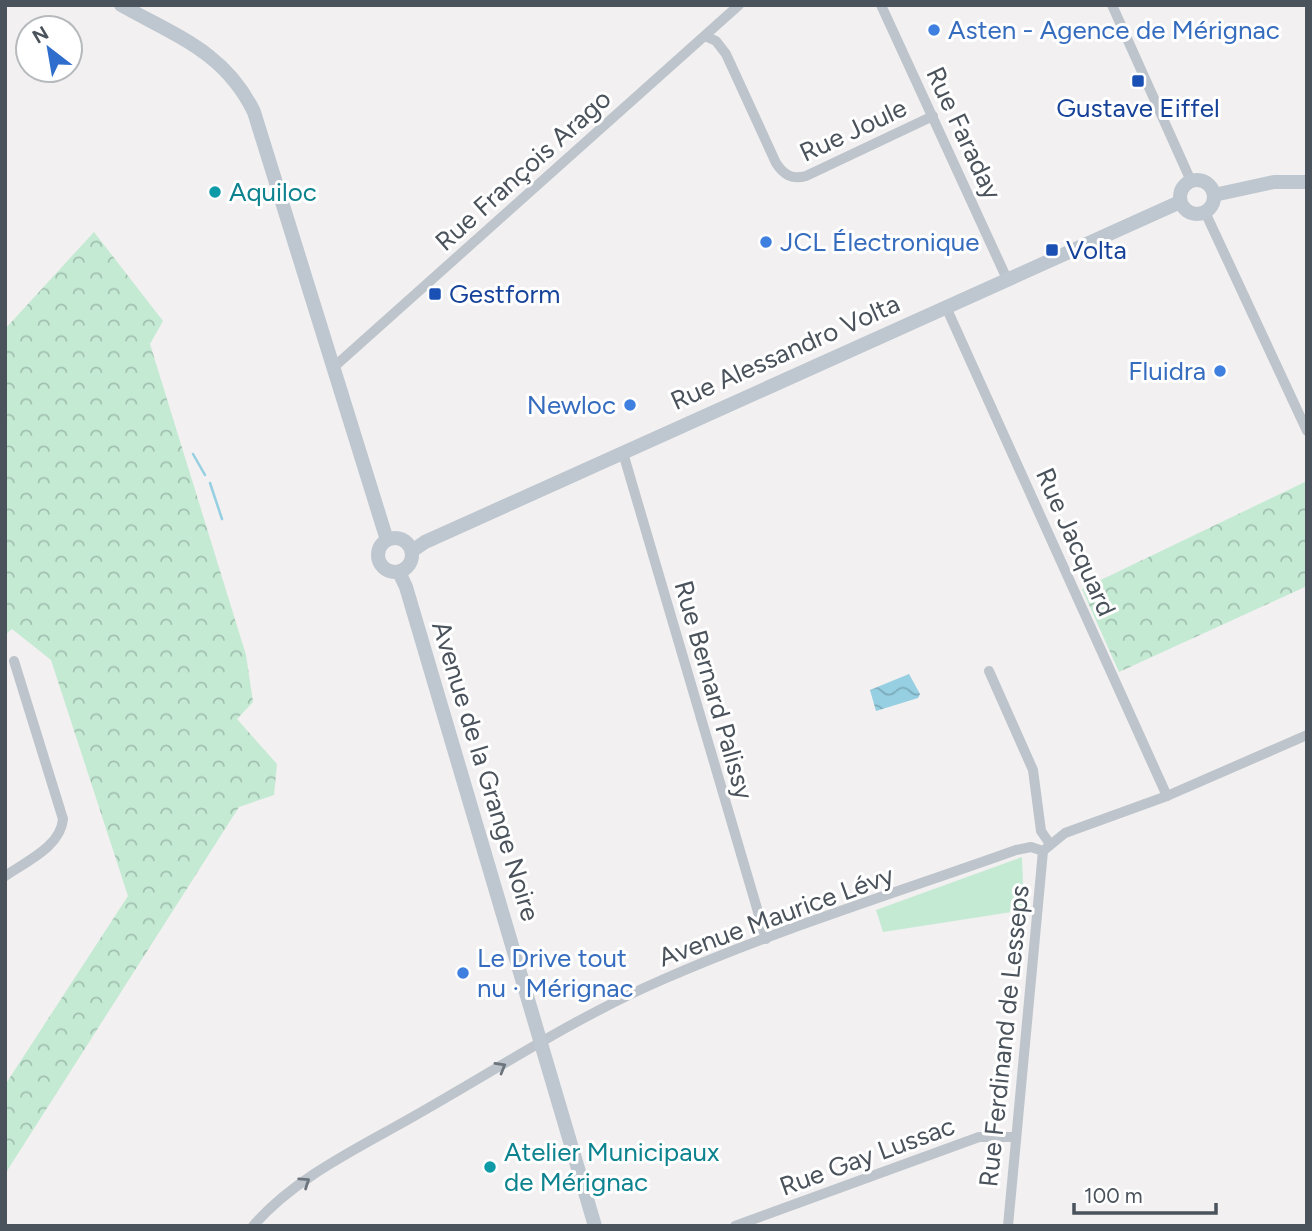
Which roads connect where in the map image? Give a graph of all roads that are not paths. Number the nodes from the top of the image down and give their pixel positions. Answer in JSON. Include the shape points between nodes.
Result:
{"nodes":[{"id":1,"x":121,"y":5,"type":"edge"},
{"id":2,"x":739,"y":5,"type":"edge"},
{"id":3,"x":881,"y":5,"type":"edge"},
{"id":4,"x":1112,"y":5,"type":"edge"},
{"id":5,"x":705,"y":36,"type":"junction"},
{"id":6,"x":933,"y":116,"type":"junction"},
{"id":7,"x":1191,"y":181,"type":"junction"},
{"id":8,"x":1307,"y":182,"type":"edge"},
{"id":9,"x":1214,"y":195,"type":"junction"},
{"id":10,"x":1180,"y":202,"type":"junction"},
{"id":11,"x":1205,"y":212,"type":"junction"},
{"id":12,"x":1007,"y":279,"type":"junction"},
{"id":13,"x":946,"y":307,"type":"junction"},
{"id":14,"x":335,"y":366,"type":"junction"},
{"id":15,"x":1307,"y":431,"type":"edge"},
{"id":16,"x":623,"y":453,"type":"junction"},
{"id":17,"x":387,"y":540,"type":"junction"},
{"id":18,"x":412,"y":551,"type":"junction"},
{"id":19,"x":399,"y":572,"type":"junction"},
{"id":20,"x":14,"y":662,"type":"dead end"},
{"id":21,"x":989,"y":671,"type":"dead end"},
{"id":22,"x":1307,"y":735,"type":"edge"},
{"id":23,"x":1167,"y":796,"type":"junction"},
{"id":24,"x":1047,"y":848,"type":"junction"},
{"id":25,"x":5,"y":876,"type":"edge"},
{"id":26,"x":766,"y":939,"type":"junction"},
{"id":27,"x":542,"y":1043,"type":"junction"},
{"id":28,"x":1015,"y":1137,"type":"junction"},
{"id":29,"x":253,"y":1226,"type":"edge"},
{"id":30,"x":595,"y":1226,"type":"edge"},
{"id":31,"x":735,"y":1226,"type":"edge"},
{"id":32,"x":1008,"y":1226,"type":"edge"}],
"edges":[{"from":1,"to":14,"type":"street","via":[[212,57],[243,90]]},
{"from":2,"to":5,"type":"street","name":"Rue François Arago"},
{"from":3,"to":6,"type":"street","name":"Rue Faraday"},
{"from":4,"to":7,"type":"street"},
{"from":5,"to":6,"type":"street","name":"Rue Joule","via":[[726,54],[776,163],[792,178],[806,176]]},
{"from":5,"to":14,"type":"street","name":"Rue François Arago"},
{"from":6,"to":12,"type":"street","name":"Rue Faraday"},
{"from":7,"to":9,"type":"street","via":[[1203,181]]},
{"from":7,"to":10,"type":"street","via":[[1181,192]]},
{"from":8,"to":9,"type":"street","via":[[1274,182]]},
{"from":9,"to":11,"type":"street"},
{"from":10,"to":11,"type":"street","via":[[1190,213]]},
{"from":10,"to":12,"type":"street","name":"Rue Alessandro Volta"},
{"from":11,"to":15,"type":"street"},
{"from":12,"to":13,"type":"street","name":"Rue Alessandro Volta"},
{"from":13,"to":16,"type":"street","name":"Rue Alessandro Volta"},
{"from":13,"to":23,"type":"street","name":"Rue Jacquard"},
{"from":14,"to":17,"type":"street"},
{"from":16,"to":18,"type":"street","name":"Rue Alessandro Volta"},
{"from":16,"to":26,"type":"street","name":"Rue Bernard Palissy"},
{"from":17,"to":18,"type":"street","via":[[402,539]]},
{"from":17,"to":19,"type":"street","via":[[380,548],[380,564]]},
{"from":18,"to":19,"type":"street","via":[[412,562]]},
{"from":19,"to":27,"type":"street","name":"Avenue de la Grange Noire"},
{"from":20,"to":25,"type":"street","via":[[63,819],[62,832],[53,842]]},
{"from":21,"to":24,"type":"street","via":[[1033,771]]},
{"from":22,"to":23,"type":"street","name":"Avenue Maurice Lévy"},
{"from":23,"to":24,"type":"street","name":"Avenue Maurice Lévy","via":[[1065,833]]},
{"from":24,"to":26,"type":"street","name":"Avenue Maurice Lévy","via":[[1016,850]]},
{"from":24,"to":28,"type":"street","name":"Rue Ferdinand de Lesseps"},
{"from":26,"to":27,"type":"street","name":"Avenue Maurice Lévy","via":[[664,979]]},
{"from":29,"to":27,"type":"street","name":"Avenue Maurice Lévy","one_way":true,"via":[[283,1197],[333,1164]]},
{"from":27,"to":30,"type":"street","name":"Avenue de la Grange Noire"},
{"from":28,"to":31,"type":"street","name":"Rue Gay Lussac","via":[[979,1137]]},
{"from":28,"to":32,"type":"street","name":"Rue Ferdinand de Lesseps"}]}
